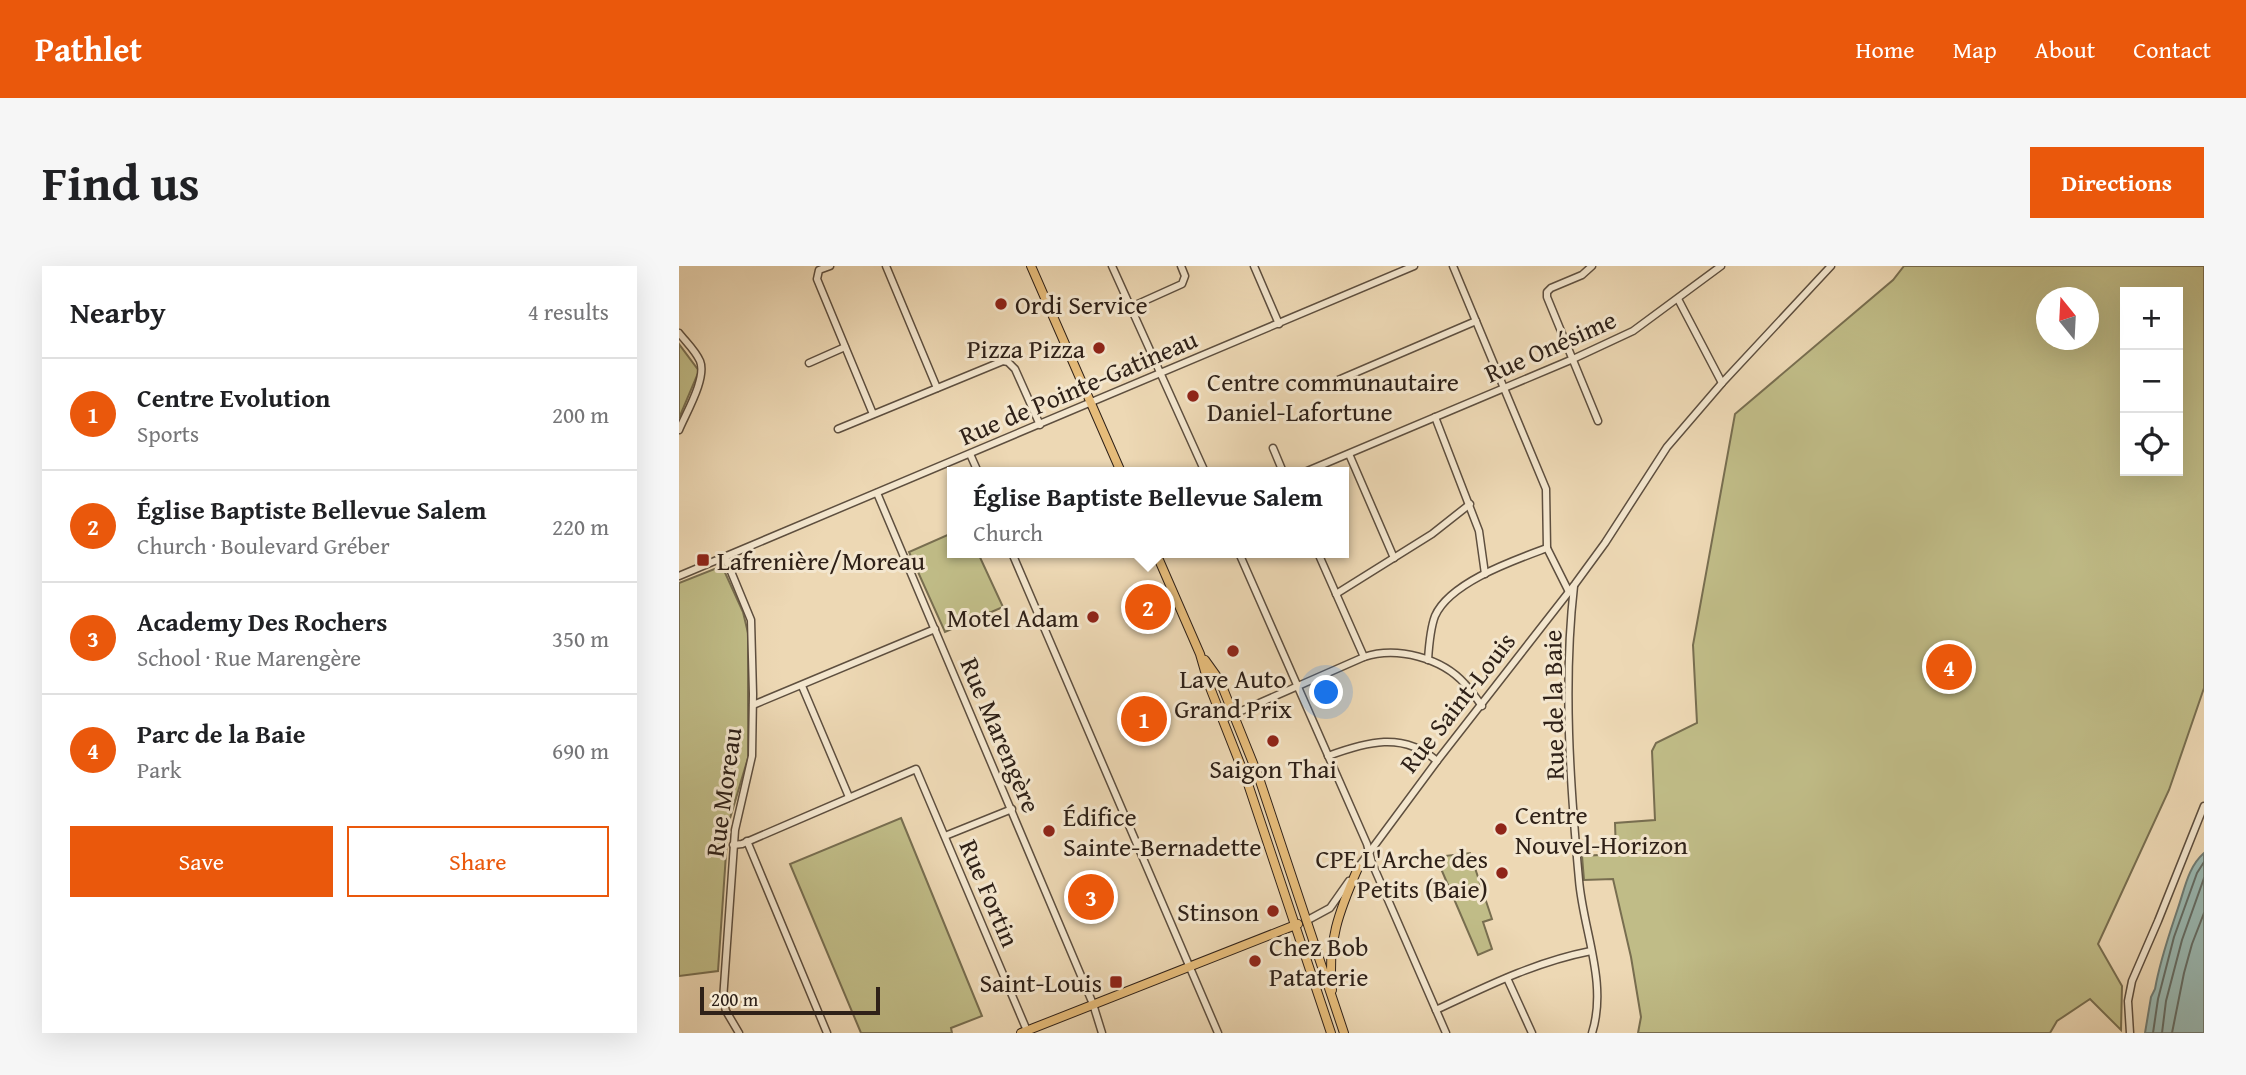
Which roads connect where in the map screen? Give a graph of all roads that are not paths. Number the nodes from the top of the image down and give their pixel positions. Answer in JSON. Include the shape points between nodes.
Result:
{"nodes":[{"id":1,"x":830,"y":266,"type":"edge"},
{"id":2,"x":886,"y":266,"type":"edge"},
{"id":3,"x":1031,"y":266,"type":"edge"},
{"id":4,"x":1112,"y":266,"type":"edge"},
{"id":5,"x":1181,"y":266,"type":"edge"},
{"id":6,"x":1254,"y":266,"type":"edge"},
{"id":7,"x":1414,"y":266,"type":"edge"},
{"id":8,"x":1453,"y":266,"type":"edge"},
{"id":9,"x":1592,"y":266,"type":"edge"},
{"id":10,"x":1721,"y":266,"type":"edge"},
{"id":11,"x":1831,"y":266,"type":"edge"},
{"id":12,"x":1678,"y":299,"type":"junction"},
{"id":13,"x":1131,"y":307,"type":"junction"},
{"id":14,"x":1476,"y":321,"type":"junction"},
{"id":15,"x":1279,"y":324,"type":"junction"},
{"id":16,"x":679,"y":333,"type":"edge"},
{"id":17,"x":845,"y":347,"type":"junction"},
{"id":18,"x":1573,"y":359,"type":"junction"},
{"id":19,"x":809,"y":363,"type":"dead end"},
{"id":20,"x":1161,"y":373,"type":"junction"},
{"id":21,"x":1722,"y":383,"type":"junction"},
{"id":22,"x":1329,"y":384,"type":"dead end"},
{"id":23,"x":937,"y":388,"type":"junction"},
{"id":24,"x":1505,"y":388,"type":"junction"},
{"id":25,"x":1090,"y":403,"type":"junction"},
{"id":26,"x":873,"y":414,"type":"junction"},
{"id":27,"x":1435,"y":417,"type":"junction"},
{"id":28,"x":1598,"y":421,"type":"dead end"},
{"id":29,"x":1039,"y":425,"type":"junction"},
{"id":30,"x":838,"y":429,"type":"dead end"},
{"id":31,"x":679,"y":430,"type":"edge"},
{"id":32,"x":1273,"y":448,"type":"dead end"},
{"id":33,"x":970,"y":454,"type":"junction"},
{"id":34,"x":1349,"y":454,"type":"junction"},
{"id":35,"x":976,"y":467,"type":"edge"},
{"id":36,"x":1119,"y":467,"type":"edge"},
{"id":37,"x":1203,"y":467,"type":"edge"},
{"id":38,"x":1281,"y":467,"type":"edge"},
{"id":39,"x":1317,"y":467,"type":"edge"},
{"id":40,"x":877,"y":493,"type":"junction"},
{"id":41,"x":1470,"y":504,"type":"junction"},
{"id":42,"x":1547,"y":548,"type":"junction"},
{"id":43,"x":725,"y":557,"type":"junction"},
{"id":44,"x":1014,"y":558,"type":"edge"},
{"id":45,"x":1158,"y":558,"type":"edge"},
{"id":46,"x":1241,"y":558,"type":"edge"},
{"id":47,"x":1320,"y":558,"type":"edge"},
{"id":48,"x":1394,"y":558,"type":"junction"},
{"id":49,"x":1485,"y":574,"type":"junction"},
{"id":50,"x":679,"y":576,"type":"edge"},
{"id":51,"x":1575,"y":584,"type":"junction"},
{"id":52,"x":1569,"y":592,"type":"junction"},
{"id":53,"x":1336,"y":594,"type":"junction"},
{"id":54,"x":935,"y":629,"type":"junction"},
{"id":55,"x":1200,"y":654,"type":"junction"},
{"id":56,"x":1364,"y":657,"type":"junction"},
{"id":57,"x":1428,"y":660,"type":"junction"},
{"id":58,"x":1298,"y":685,"type":"junction"},
{"id":59,"x":802,"y":686,"type":"junction"},
{"id":60,"x":753,"y":705,"type":"junction"},
{"id":61,"x":1482,"y":706,"type":"junction"},
{"id":62,"x":1234,"y":714,"type":"junction"},
{"id":63,"x":1223,"y":719,"type":"junction"},
{"id":64,"x":1328,"y":756,"type":"junction"},
{"id":65,"x":1437,"y":761,"type":"junction"},
{"id":66,"x":849,"y":797,"type":"junction"},
{"id":67,"x":2204,"y":806,"type":"edge"},
{"id":68,"x":1012,"y":809,"type":"junction"},
{"id":69,"x":945,"y":836,"type":"junction"},
{"id":70,"x":747,"y":841,"type":"junction"},
{"id":71,"x":733,"y":845,"type":"junction"},
{"id":72,"x":1369,"y":851,"type":"junction"},
{"id":73,"x":1358,"y":868,"type":"junction"},
{"id":74,"x":1306,"y":921,"type":"junction"},
{"id":75,"x":1294,"y":925,"type":"junction"},
{"id":76,"x":1591,"y":951,"type":"junction"},
{"id":77,"x":1189,"y":967,"type":"junction"},
{"id":78,"x":1507,"y":978,"type":"junction"},
{"id":79,"x":1093,"y":1004,"type":"junction"},
{"id":80,"x":1436,"y":1010,"type":"junction"},
{"id":81,"x":1335,"y":1011,"type":"junction"},
{"id":82,"x":1025,"y":1032,"type":"edge"},
{"id":83,"x":739,"y":1033,"type":"edge"},
{"id":84,"x":827,"y":1033,"type":"edge"},
{"id":85,"x":1103,"y":1033,"type":"edge"},
{"id":86,"x":1218,"y":1033,"type":"edge"},
{"id":87,"x":1331,"y":1033,"type":"edge"},
{"id":88,"x":1344,"y":1033,"type":"edge"},
{"id":89,"x":1445,"y":1033,"type":"edge"},
{"id":90,"x":1532,"y":1033,"type":"edge"},
{"id":91,"x":1592,"y":1033,"type":"edge"},
{"id":92,"x":2130,"y":1033,"type":"edge"}],
"edges":[{"from":1,"to":17,"type":"street","via":[[819,270],[817,279]]},
{"from":2,"to":23,"type":"street"},
{"from":3,"to":25,"type":"main road"},
{"from":4,"to":13,"type":"street"},
{"from":5,"to":13,"type":"street","via":[[1182,284]]},
{"from":6,"to":15,"type":"street"},
{"from":7,"to":15,"type":"street","name":"Rue de Pointe-Gatineau"},
{"from":8,"to":14,"type":"street","name":"Rue de la Baie"},
{"from":9,"to":18,"type":"street","via":[[1547,292]]},
{"from":10,"to":12,"type":"street","name":"Rue Onésime"},
{"from":11,"to":21,"type":"street","name":"Rue Saint-Louis"},
{"from":12,"to":18,"type":"street","name":"Rue Onésime","via":[[1633,331]]},
{"from":12,"to":21,"type":"street"},
{"from":13,"to":20,"type":"street"},
{"from":14,"to":22,"type":"street"},
{"from":14,"to":24,"type":"street","name":"Rue de la Baie"},
{"from":15,"to":20,"type":"street","name":"Rue de Pointe-Gatineau"},
{"from":16,"to":31,"type":"street","via":[[702,370]]},
{"from":17,"to":19,"type":"street"},
{"from":17,"to":26,"type":"street"},
{"from":18,"to":24,"type":"street","name":"Rue Onésime"},
{"from":18,"to":28,"type":"street"},
{"from":20,"to":25,"type":"street","name":"Rue de Pointe-Gatineau"},
{"from":20,"to":37,"type":"street"},
{"from":21,"to":51,"type":"street","name":"Rue Saint-Louis","via":[[1667,447]]},
{"from":23,"to":26,"type":"street"},
{"from":23,"to":29,"type":"street","via":[[996,362],[1008,362]]},
{"from":24,"to":27,"type":"street","name":"Rue Onésime"},
{"from":24,"to":42,"type":"street","name":"Rue de la Baie","via":[[1546,489]]},
{"from":25,"to":29,"type":"street","name":"Rue de Pointe-Gatineau"},
{"from":25,"to":36,"type":"main road"},
{"from":26,"to":30,"type":"street"},
{"from":27,"to":34,"type":"street","name":"Rue Onésime"},
{"from":27,"to":41,"type":"street"},
{"from":29,"to":33,"type":"street","name":"Rue de Pointe-Gatineau"},
{"from":32,"to":38,"type":"street"},
{"from":33,"to":35,"type":"street"},
{"from":33,"to":40,"type":"street","name":"Rue de Pointe-Gatineau"},
{"from":34,"to":39,"type":"street","name":"Rue Onésime"},
{"from":34,"to":48,"type":"street"},
{"from":40,"to":43,"type":"street","name":"Rue de Pointe-Gatineau"},
{"from":40,"to":54,"type":"street","name":"Rue Marengère"},
{"from":41,"to":48,"type":"street"},
{"from":41,"to":49,"type":"street"},
{"from":42,"to":49,"type":"street"},
{"from":42,"to":52,"type":"street","name":"Rue de la Baie"},
{"from":43,"to":50,"type":"street","name":"Rue de Pointe-Gatineau"},
{"from":43,"to":60,"type":"street","name":"Rue Moreau","via":[[751,620]]},
{"from":44,"to":77,"type":"street"},
{"from":45,"to":55,"type":"main road"},
{"from":46,"to":58,"type":"street"},
{"from":47,"to":53,"type":"street"},
{"from":48,"to":53,"type":"street"},
{"from":49,"to":57,"type":"street","via":[[1440,607]]},
{"from":51,"to":52,"type":"street","name":"Rue Saint-Louis"},
{"from":51,"to":76,"type":"street","name":"Rue de la Baie","via":[[1567,676],[1579,882]]},
{"from":52,"to":61,"type":"street","name":"Rue Saint-Louis"},
{"from":53,"to":56,"type":"street"},
{"from":54,"to":59,"type":"street"},
{"from":54,"to":68,"type":"street","name":"Rue Marengère"},
{"from":55,"to":62,"type":"main road","via":[[1220,681]]},
{"from":55,"to":63,"type":"main road"},
{"from":56,"to":57,"type":"street","via":[[1387,652]]},
{"from":56,"to":58,"type":"street"},
{"from":57,"to":61,"type":"street","via":[[1464,682]]},
{"from":58,"to":62,"type":"street"},
{"from":58,"to":64,"type":"street"},
{"from":59,"to":60,"type":"street"},
{"from":59,"to":66,"type":"street"},
{"from":60,"to":71,"type":"street","name":"Rue Moreau","via":[[752,756]]},
{"from":61,"to":65,"type":"street","name":"Rue Saint-Louis"},
{"from":62,"to":63,"type":"street"},
{"from":62,"to":74,"type":"main road"},
{"from":63,"to":75,"type":"main road"},
{"from":64,"to":65,"type":"street","via":[[1364,743],[1391,742],[1411,746]]},
{"from":64,"to":72,"type":"street"},
{"from":65,"to":72,"type":"street","name":"Rue Saint-Louis"},
{"from":66,"to":69,"type":"street","name":"Rue Fortin","via":[[916,769]]},
{"from":66,"to":70,"type":"street"},
{"from":67,"to":92,"type":"street","via":[[2131,981]]},
{"from":68,"to":69,"type":"street"},
{"from":68,"to":79,"type":"street","name":"Rue Marengère"},
{"from":69,"to":82,"type":"street","name":"Rue Fortin"},
{"from":70,"to":71,"type":"street"},
{"from":70,"to":84,"type":"street"},
{"from":71,"to":83,"type":"street","name":"Rue Moreau","via":[[723,1000]]},
{"from":72,"to":73,"type":"street","name":"Rue Saint-Louis"},
{"from":72,"to":80,"type":"street"},
{"from":73,"to":74,"type":"street","name":"Rue Saint-Louis","via":[[1330,908]]},
{"from":73,"to":81,"type":"main road","via":[[1338,915],[1332,943]]},
{"from":74,"to":75,"type":"main road","name":"Rue Saint-Louis"},
{"from":74,"to":81,"type":"main road"},
{"from":75,"to":77,"type":"main road","name":"Rue Saint-Louis"},
{"from":75,"to":87,"type":"main road"},
{"from":76,"to":78,"type":"street","via":[[1548,961]]},
{"from":76,"to":91,"type":"street","name":"Rue de la Baie","via":[[1598,992]]},
{"from":77,"to":79,"type":"main road","name":"Rue Saint-Louis"},
{"from":77,"to":86,"type":"street"},
{"from":78,"to":80,"type":"street"},
{"from":78,"to":90,"type":"street"},
{"from":79,"to":82,"type":"main road","name":"Rue Saint-Louis"},
{"from":79,"to":85,"type":"street","name":"Rue Marengère"},
{"from":80,"to":89,"type":"street"},
{"from":81,"to":88,"type":"main road"}]}
